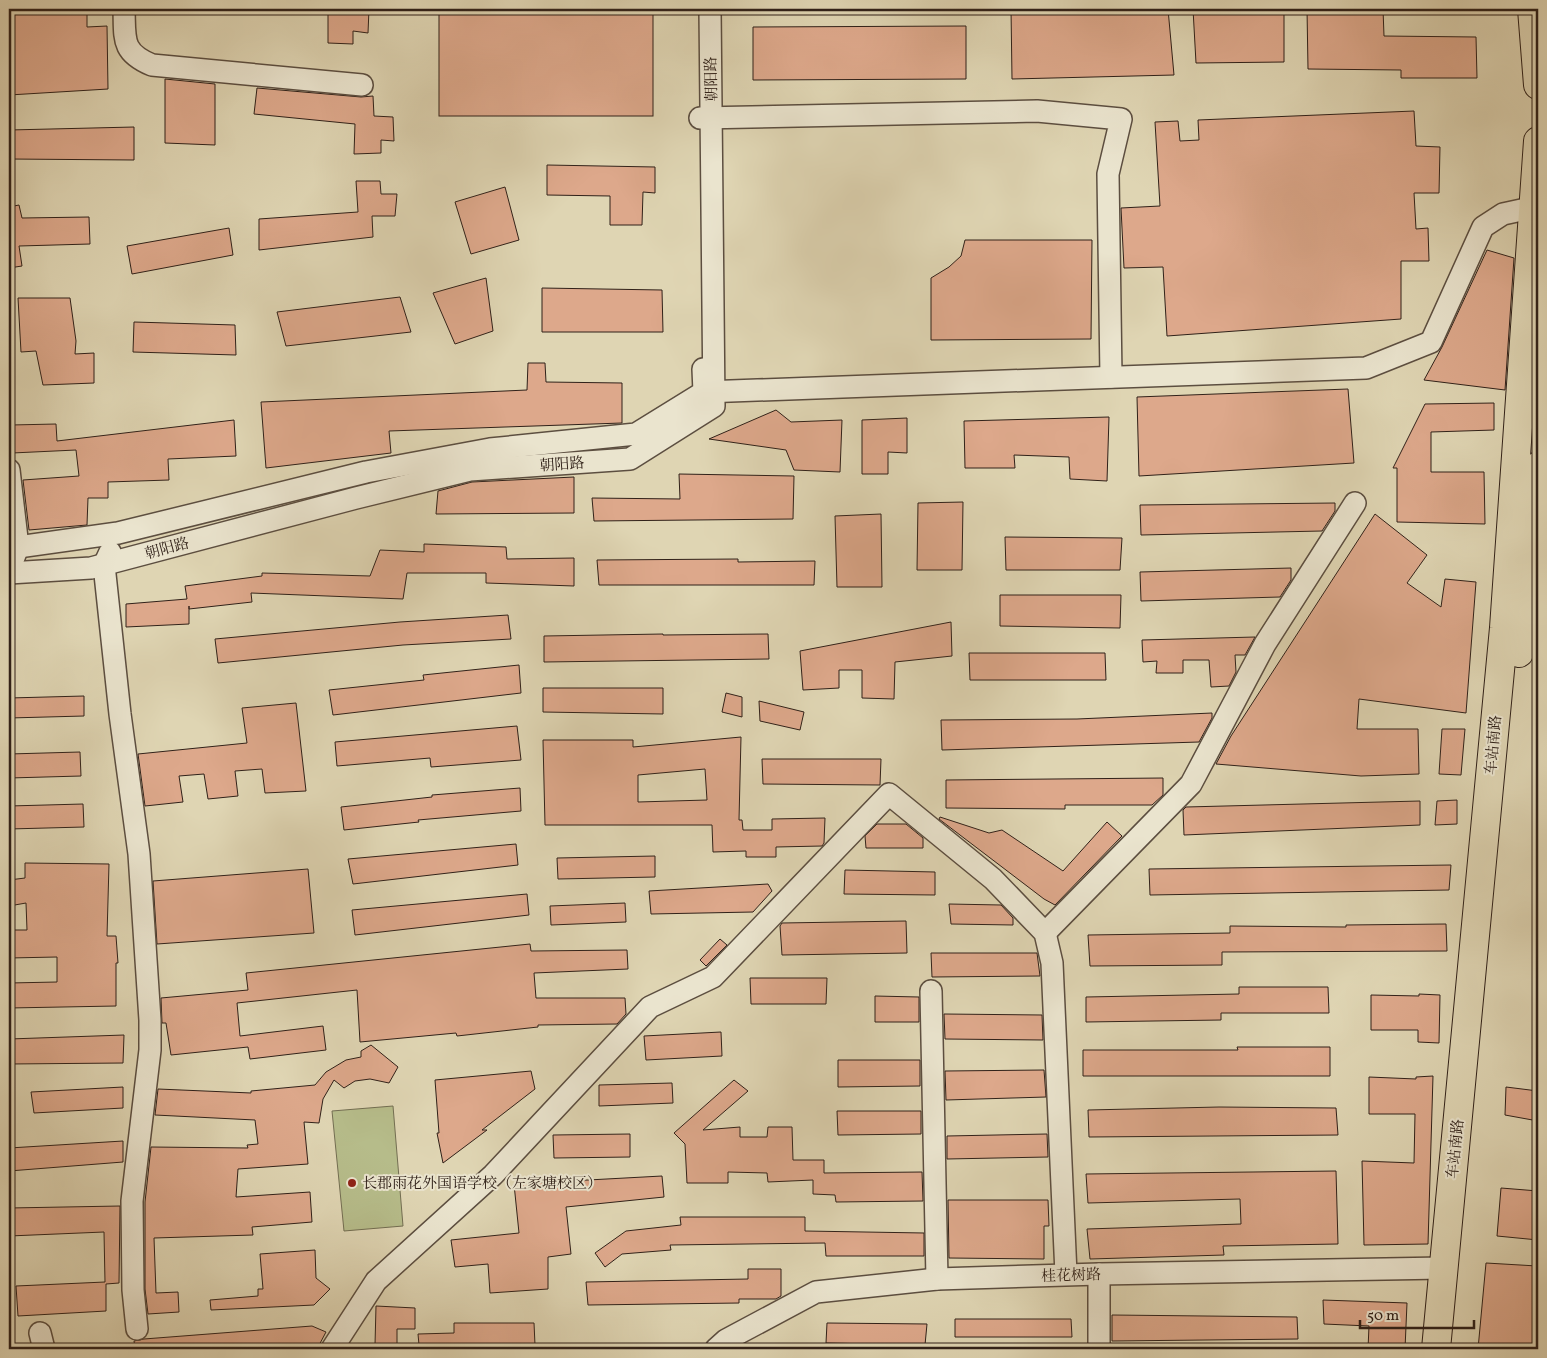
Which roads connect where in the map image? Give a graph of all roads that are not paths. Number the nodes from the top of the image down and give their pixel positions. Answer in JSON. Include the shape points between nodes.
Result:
{"nodes":[{"id":1,"x":124,"y":9,"type":"edge"},
{"id":2,"x":698,"y":9,"type":"edge"},
{"id":3,"x":710,"y":9,"type":"edge"},
{"id":4,"x":1532,"y":9,"type":"edge"},
{"id":5,"x":362,"y":85,"type":"dead end"},
{"id":6,"x":1538,"y":85,"type":"edge"},
{"id":7,"x":706,"y":118,"type":"junction"},
{"id":8,"x":1538,"y":140,"type":"edge"},
{"id":9,"x":1535,"y":207,"type":"junction"},
{"id":10,"x":1111,"y":377,"type":"junction"},
{"id":11,"x":709,"y":392,"type":"junction"},
{"id":12,"x":1538,"y":466,"type":"edge"},
{"id":13,"x":9,"y":470,"type":"edge"},
{"id":14,"x":1355,"y":502,"type":"dead end"},
{"id":15,"x":118,"y":533,"type":"junction"},
{"id":16,"x":18,"y":547,"type":"junction"},
{"id":17,"x":104,"y":565,"type":"junction"},
{"id":18,"x":9,"y":573,"type":"edge"},
{"id":19,"x":1045,"y":933,"type":"junction"},
{"id":20,"x":931,"y":992,"type":"dead end"},
{"id":21,"x":1443,"y":1268,"type":"junction"},
{"id":22,"x":1066,"y":1274,"type":"junction"},
{"id":23,"x":1099,"y":1274,"type":"junction"},
{"id":24,"x":937,"y":1279,"type":"junction"},
{"id":25,"x":137,"y":1329,"type":"dead end"},
{"id":26,"x":332,"y":1349,"type":"edge"},
{"id":27,"x":716,"y":1349,"type":"edge"},
{"id":28,"x":1099,"y":1349,"type":"edge"},
{"id":29,"x":1436,"y":1349,"type":"edge"},
{"id":30,"x":1454,"y":1349,"type":"edge"}],
"edges":[{"from":1,"to":5,"type":"street","via":[[125,41],[135,58],[152,65]]},
{"from":2,"to":7,"type":"street","name":"朝阳路"},
{"from":3,"to":7,"type":"street","name":"朝阳路"},
{"from":4,"to":6,"type":"main road"},
{"from":7,"to":10,"type":"street","via":[[1037,111],[1121,119],[1108,174]]},
{"from":7,"to":11,"type":"street","name":"朝阳路"},
{"from":8,"to":9,"type":"main road","name":"车站南路"},
{"from":9,"to":10,"type":"street","via":[[1503,214],[1483,227],[1431,342],[1382,362],[1366,368]]},
{"from":9,"to":21,"type":"main road","name":"车站南路","via":[[1504,628]]},
{"from":10,"to":11,"type":"street"},
{"from":11,"to":15,"type":"street","name":"朝阳路","via":[[636,434],[490,449],[366,472]]},
{"from":11,"to":17,"type":"street","name":"朝阳路","via":[[714,406],[630,459],[470,470]]},
{"from":12,"to":30,"type":"main road","name":"车站南路","via":[[1528,586],[1496,844]]},
{"from":13,"to":16,"type":"street"},
{"from":14,"to":19,"type":"street","via":[[1266,644],[1191,784]]},
{"from":15,"to":16,"type":"street","name":"朝阳路"},
{"from":15,"to":17,"type":"street"},
{"from":16,"to":18,"type":"street"},
{"from":17,"to":18,"type":"street","name":"朝阳路"},
{"from":17,"to":25,"type":"street","via":[[139,854],[150,1020],[150,1050],[132,1201]]},
{"from":19,"to":22,"type":"street","via":[[1052,963]]},
{"from":19,"to":26,"type":"street","via":[[993,879],[889,794],[714,977],[650,1007],[493,1176],[376,1281]]},
{"from":20,"to":24,"type":"street"},
{"from":21,"to":23,"type":"street","name":"桂花树路"},
{"from":21,"to":29,"type":"main road","name":"车站南路"},
{"from":22,"to":23,"type":"street","name":"桂花树路"},
{"from":22,"to":24,"type":"street","name":"桂花树路"},
{"from":23,"to":28,"type":"street"},
{"from":24,"to":27,"type":"street","name":"桂花树路","via":[[816,1292],[726,1340]]}]}
